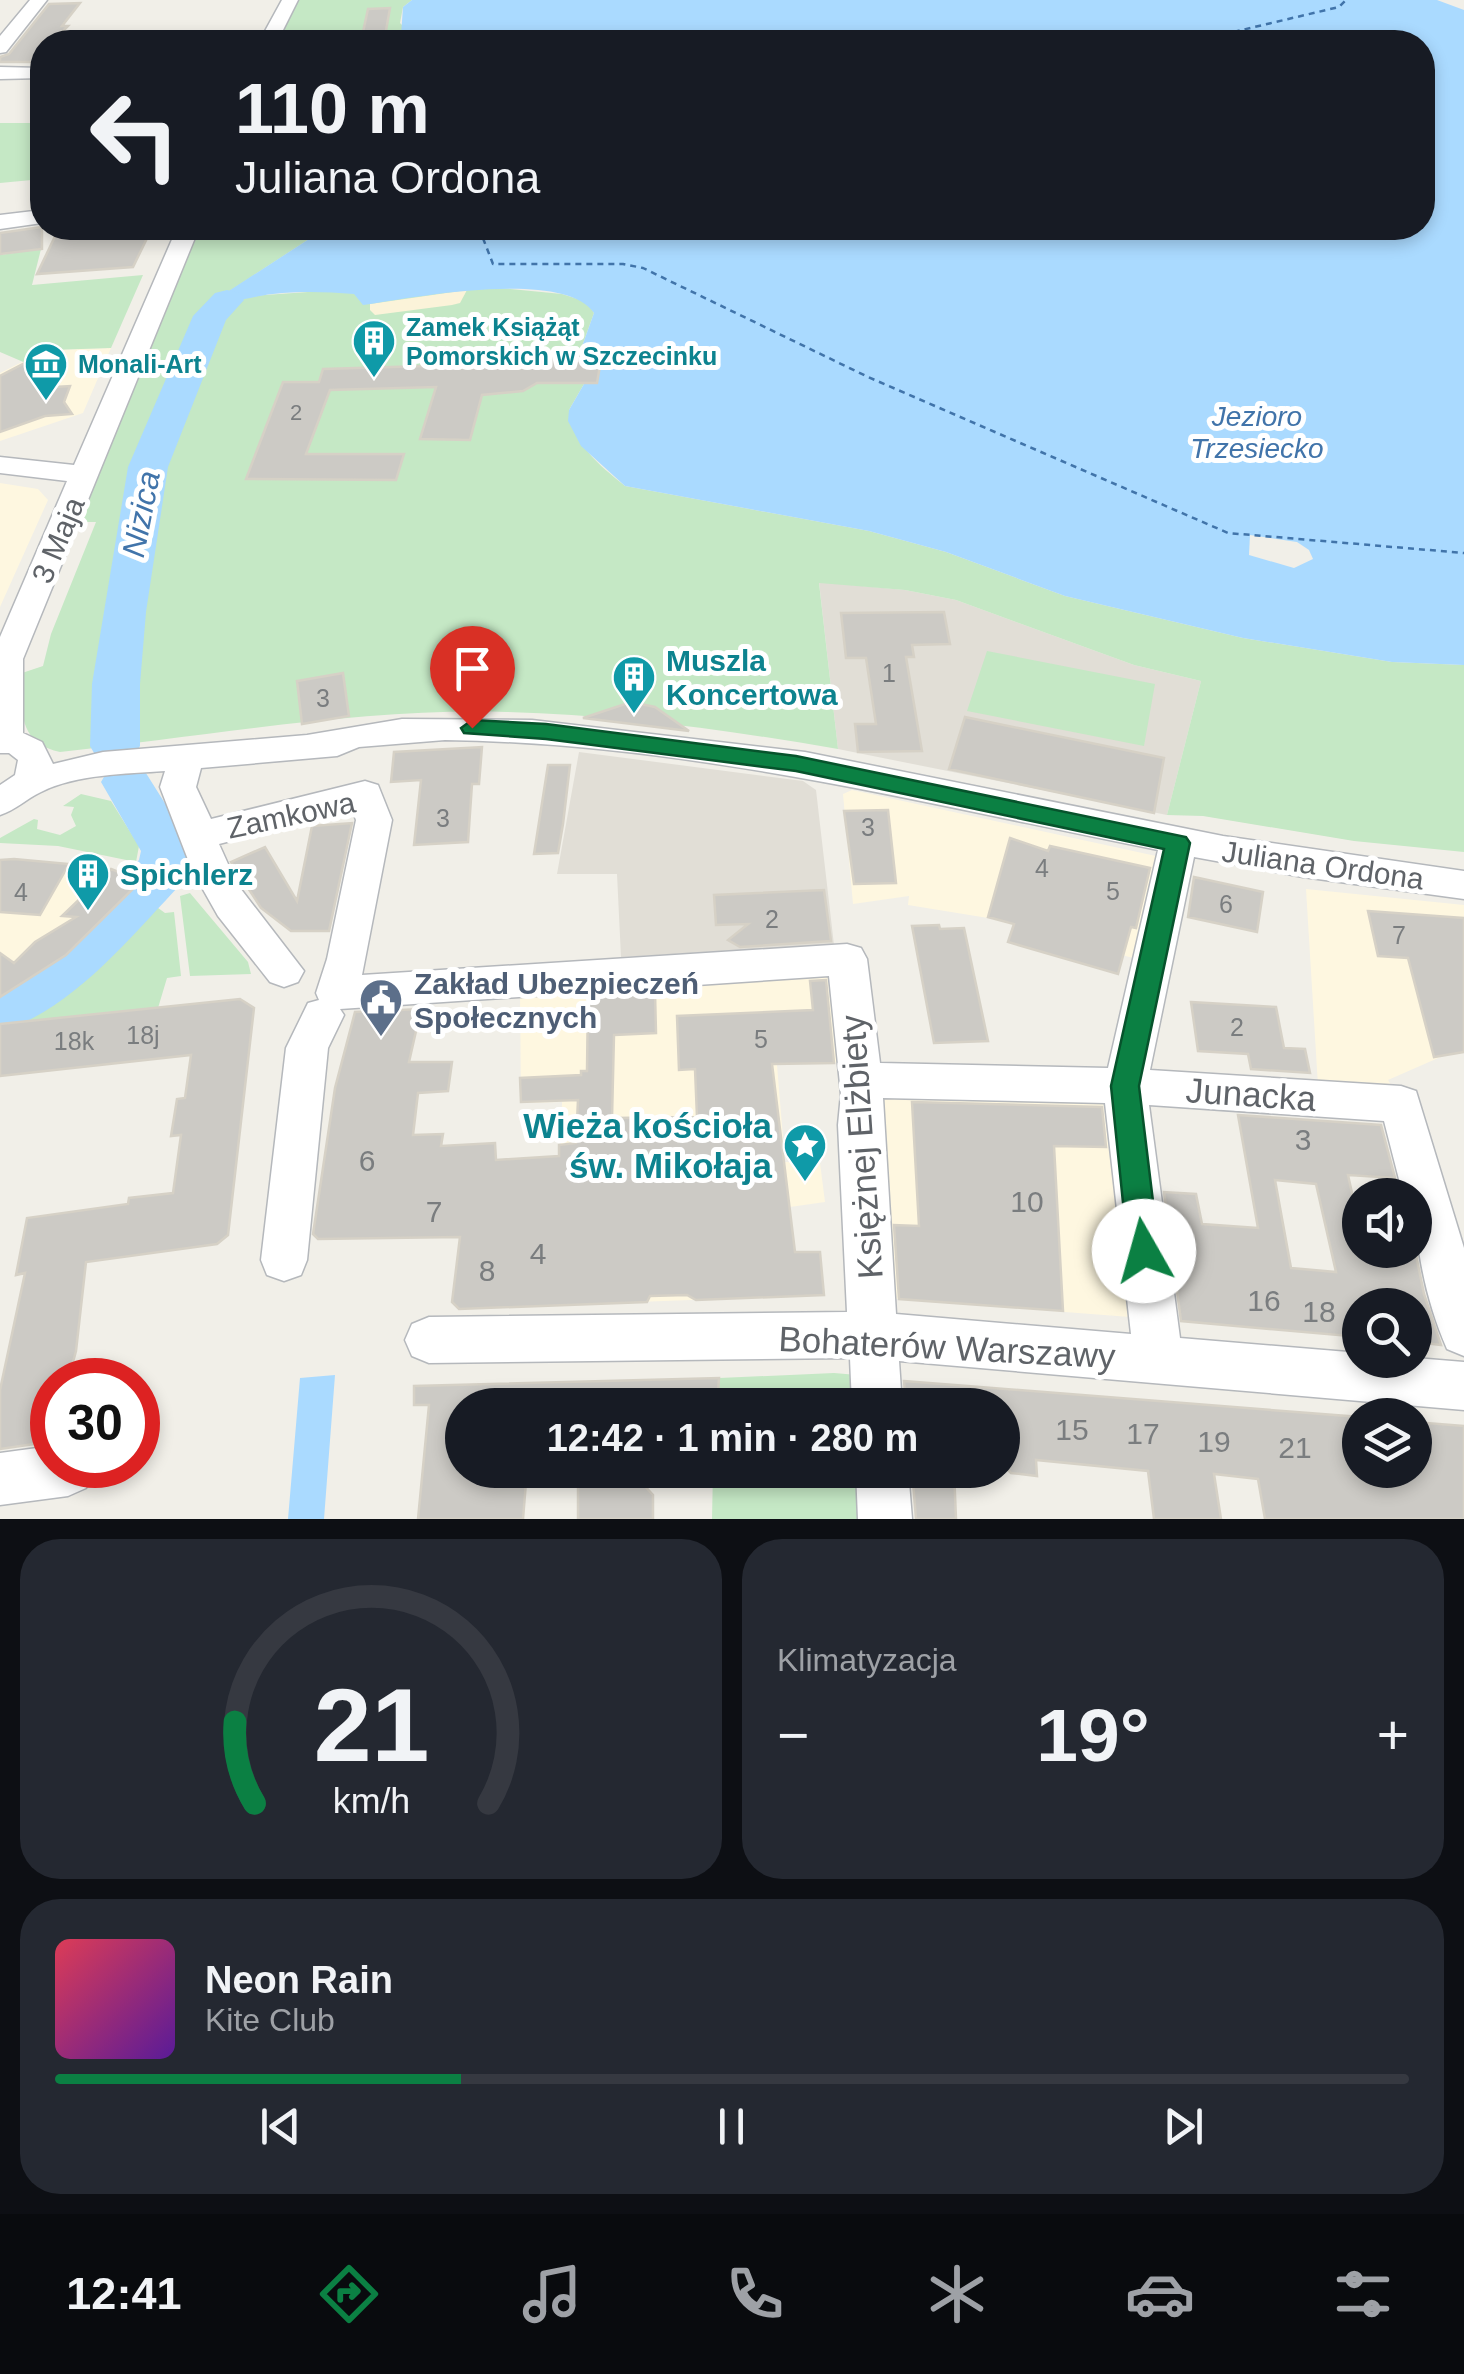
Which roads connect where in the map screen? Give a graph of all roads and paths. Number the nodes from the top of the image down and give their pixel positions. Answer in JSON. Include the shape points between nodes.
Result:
{"nodes":[{"id":1,"x":39,"y":0,"type":"edge"},
{"id":2,"x":290,"y":0,"type":"edge"},
{"id":3,"x":274,"y":30,"type":"edge"},
{"id":4,"x":0,"y":48,"type":"edge"},
{"id":5,"x":0,"y":73,"type":"edge"},
{"id":6,"x":30,"y":73,"type":"edge"},
{"id":7,"x":30,"y":218,"type":"edge"},
{"id":8,"x":0,"y":222,"type":"edge"},
{"id":9,"x":183,"y":240,"type":"edge"},
{"id":10,"x":0,"y":465,"type":"edge"},
{"id":11,"x":85,"y":475,"type":"junction"},
{"id":12,"x":4,"y":668,"type":"edge"},
{"id":13,"x":3,"y":741,"type":"edge"},
{"id":14,"x":186,"y":756,"type":"junction"},
{"id":15,"x":34,"y":770,"type":"junction"},
{"id":16,"x":0,"y":802,"type":"edge"},
{"id":17,"x":194,"y":822,"type":"junction"},
{"id":18,"x":1178,"y":843,"type":"junction"},
{"id":19,"x":1464,"y":884,"type":"edge"},
{"id":20,"x":284,"y":971,"type":"dead end"},
{"id":21,"x":330,"y":1004,"type":"junction"},
{"id":22,"x":1125,"y":1086,"type":"junction"},
{"id":23,"x":860,"y":1103,"type":"junction"},
{"id":24,"x":284,"y":1260,"type":"dead end"},
{"id":25,"x":1464,"y":1334,"type":"edge"},
{"id":26,"x":872,"y":1335,"type":"junction"},
{"id":27,"x":430,"y":1340,"type":"dead end"},
{"id":28,"x":1158,"y":1359,"type":"junction"},
{"id":29,"x":1464,"y":1386,"type":"edge"},
{"id":30,"x":877,"y":1388,"type":"edge"},
{"id":31,"x":30,"y":1475,"type":"edge"},
{"id":32,"x":0,"y":1479,"type":"edge"},
{"id":33,"x":883,"y":1488,"type":"edge"},
{"id":34,"x":885,"y":1519,"type":"edge"}],
"edges":[{"from":1,"to":4,"type":"street"},
{"from":2,"to":3,"type":"street"},
{"from":5,"to":6,"type":"street"},
{"from":7,"to":8,"type":"street"},
{"from":9,"to":11,"type":"street","name":"3 Maja"},
{"from":10,"to":11,"type":"street"},
{"from":11,"to":12,"type":"street","name":"3 Maja"},
{"from":12,"to":13,"type":"street","name":"3 Maja"},
{"from":13,"to":15,"type":"street","via":[[32,750]]},
{"from":14,"to":15,"type":"street","name":"Juliana Ordona"},
{"from":14,"to":17,"type":"street","name":"Zamkowa","via":[[178,786]]},
{"from":14,"to":18,"type":"street","name":"Juliana Ordona","via":[[372,744],[413,731],[546,732],[796,764]]},
{"from":15,"to":16,"type":"street"},
{"from":17,"to":20,"type":"street","name":"Zamkowa","via":[[218,886]]},
{"from":17,"to":21,"type":"street","name":"Zamkowa","via":[[365,794],[374,820],[347,959]]},
{"from":18,"to":19,"type":"street","name":"Juliana Ordona","via":[[1352,873]]},
{"from":18,"to":22,"type":"street"},
{"from":21,"to":23,"type":"street","name":"Księżnej Elżbiety","via":[[847,959]]},
{"from":21,"to":24,"type":"street","via":[[307,1048]]},
{"from":22,"to":23,"type":"street","name":"Junacka"},
{"from":22,"to":25,"type":"street","name":"Junacka","via":[[1401,1104]]},
{"from":22,"to":28,"type":"street"},
{"from":23,"to":26,"type":"street","name":"Księżnej Elżbiety"},
{"from":26,"to":27,"type":"street","name":"Bohaterów Warszawy"},
{"from":26,"to":28,"type":"street","name":"Bohaterów Warszawy"},
{"from":26,"to":30,"type":"street","name":"Księżnej Elżbiety"},
{"from":28,"to":29,"type":"street","name":"Bohaterów Warszawy"},
{"from":31,"to":32,"type":"street"},
{"from":33,"to":34,"type":"street"}]}
